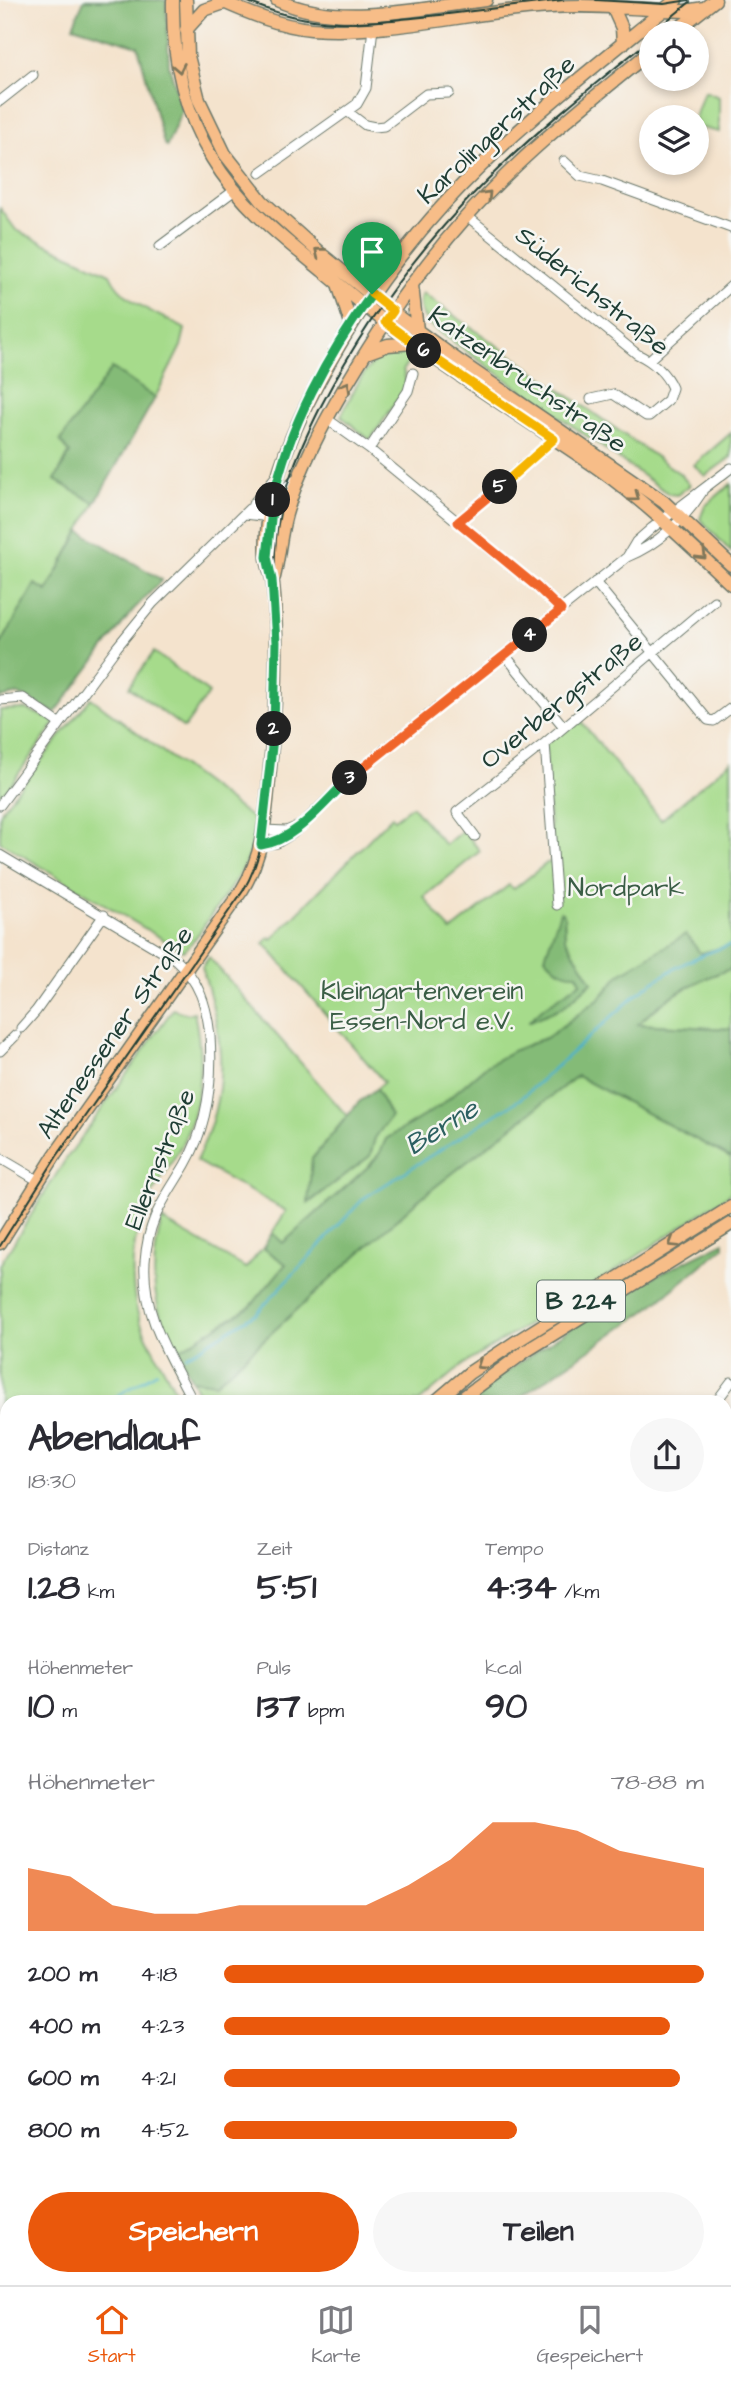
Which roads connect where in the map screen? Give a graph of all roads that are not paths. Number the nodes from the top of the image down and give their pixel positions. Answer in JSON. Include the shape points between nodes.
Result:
{"nodes":[{"id":1,"x":173,"y":0,"type":"edge"},
{"id":2,"x":186,"y":0,"type":"edge"},
{"id":3,"x":277,"y":0,"type":"edge"},
{"id":4,"x":486,"y":0,"type":"edge"},
{"id":5,"x":676,"y":0,"type":"edge"},
{"id":6,"x":222,"y":1,"type":"edge"},
{"id":7,"x":710,"y":4,"type":"edge"},
{"id":8,"x":613,"y":8,"type":"junction"},
{"id":9,"x":664,"y":11,"type":"junction"},
{"id":10,"x":688,"y":21,"type":"edge"},
{"id":11,"x":373,"y":28,"type":"junction"},
{"id":12,"x":186,"y":30,"type":"junction"},
{"id":13,"x":623,"y":44,"type":"junction"},
{"id":14,"x":639,"y":61,"type":"edge"},
{"id":15,"x":33,"y":75,"type":"dead end"},
{"id":16,"x":449,"y":93,"type":"dead end"},
{"id":17,"x":0,"y":101,"type":"edge"},
{"id":18,"x":348,"y":111,"type":"junction"},
{"id":19,"x":564,"y":162,"type":"dead end"},
{"id":20,"x":260,"y":173,"type":"dead end"},
{"id":21,"x":235,"y":190,"type":"junction"},
{"id":22,"x":467,"y":216,"type":"junction"},
{"id":23,"x":731,"y":228,"type":"edge"},
{"id":24,"x":160,"y":246,"type":"dead end"},
{"id":25,"x":338,"y":284,"type":"junction"},
{"id":26,"x":412,"y":285,"type":"junction"},
{"id":27,"x":731,"y":286,"type":"edge"},
{"id":28,"x":368,"y":299,"type":"junction"},
{"id":29,"x":389,"y":317,"type":"junction"},
{"id":30,"x":351,"y":324,"type":"junction"},
{"id":31,"x":417,"y":330,"type":"junction"},
{"id":32,"x":413,"y":343,"type":"junction"},
{"id":33,"x":366,"y":353,"type":"junction"},
{"id":34,"x":649,"y":360,"type":"junction"},
{"id":35,"x":413,"y":373,"type":"dead end"},
{"id":36,"x":592,"y":399,"type":"dead end"},
{"id":37,"x":327,"y":419,"type":"junction"},
{"id":38,"x":554,"y":439,"type":"junction"},
{"id":39,"x":369,"y":449,"type":"junction"},
{"id":40,"x":731,"y":468,"type":"edge"},
{"id":41,"x":280,"y":471,"type":"junction"},
{"id":42,"x":299,"y":477,"type":"junction"},
{"id":43,"x":274,"y":496,"type":"junction"},
{"id":44,"x":247,"y":511,"type":"junction"},
{"id":45,"x":678,"y":514,"type":"junction"},
{"id":46,"x":270,"y":520,"type":"junction"},
{"id":47,"x":458,"y":522,"type":"junction"},
{"id":48,"x":667,"y":523,"type":"junction"},
{"id":49,"x":731,"y":565,"type":"edge"},
{"id":50,"x":272,"y":580,"type":"junction"},
{"id":51,"x":595,"y":582,"type":"junction"},
{"id":52,"x":731,"y":584,"type":"edge"},
{"id":53,"x":714,"y":601,"type":"dead end"},
{"id":54,"x":561,"y":610,"type":"junction"},
{"id":55,"x":652,"y":652,"type":"junction"},
{"id":56,"x":505,"y":655,"type":"junction"},
{"id":57,"x":0,"y":700,"type":"edge"},
{"id":58,"x":731,"y":708,"type":"edge"},
{"id":59,"x":60,"y":724,"type":"junction"},
{"id":60,"x":564,"y":727,"type":"junction"},
{"id":61,"x":545,"y":743,"type":"junction"},
{"id":62,"x":0,"y":805,"type":"edge"},
{"id":63,"x":301,"y":825,"type":"junction"},
{"id":64,"x":264,"y":830,"type":"junction"},
{"id":65,"x":475,"y":836,"type":"dead end"},
{"id":66,"x":261,"y":845,"type":"junction"},
{"id":67,"x":0,"y":855,"type":"edge"},
{"id":68,"x":557,"y":905,"type":"dead end"},
{"id":69,"x":104,"y":915,"type":"junction"},
{"id":70,"x":187,"y":969,"type":"junction"},
{"id":71,"x":0,"y":1051,"type":"edge"},
{"id":72,"x":0,"y":1158,"type":"edge"},
{"id":73,"x":38,"y":1181,"type":"junction"},
{"id":74,"x":731,"y":1207,"type":"edge"},
{"id":75,"x":731,"y":1224,"type":"edge"},
{"id":76,"x":0,"y":1243,"type":"edge"},
{"id":77,"x":188,"y":1395,"type":"edge"},
{"id":78,"x":443,"y":1395,"type":"edge"},
{"id":79,"x":466,"y":1395,"type":"edge"}],
"edges":[{"from":1,"to":21,"type":"main road","name":"Katzenbruchstraße","one_way":true,"via":[[174,44],[189,108],[212,159]]},
{"from":2,"to":12,"type":"main road","name":"Katzenbruchstraße"},
{"from":3,"to":4,"type":"main road","via":[[299,9],[343,15]]},
{"from":5,"to":9,"type":"main road","name":"Karolingerstraße"},
{"from":6,"to":11,"type":"main road","via":[[266,19],[309,29]]},
{"from":6,"to":12,"type":"main road","via":[[204,10]]},
{"from":7,"to":9,"type":"main road"},
{"from":7,"to":10,"type":"main road"},
{"from":8,"to":9,"type":"main road"},
{"from":8,"to":11,"type":"main road","via":[[550,7]]},
{"from":8,"to":13,"type":"main road"},
{"from":9,"to":13,"type":"main road","name":"Karolingerstraße"},
{"from":11,"to":18,"type":"street","via":[[366,88]]},
{"from":28,"to":12,"type":"main road","name":"Katzenbruchstraße","one_way":true,"via":[[280,219],[233,166],[199,100]]},
{"from":13,"to":28,"type":"main road","name":"Karolingerstraße","via":[[480,168],[432,218]]},
{"from":22,"to":14,"type":"main road","name":"Karolingerstraße","one_way":true,"via":[[542,142]]},
{"from":15,"to":17,"type":"street"},
{"from":16,"to":18,"type":"street","via":[[425,94],[384,126],[365,125]]},
{"from":18,"to":20,"type":"street"},
{"from":19,"to":23,"type":"street","via":[[580,176]]},
{"from":21,"to":24,"type":"street"},
{"from":21,"to":25,"type":"main road","name":"Katzenbruchstraße","via":[[274,231]]},
{"from":22,"to":26,"type":"main road","name":"Karolingerstraße"},
{"from":22,"to":34,"type":"street","name":"Süderichstraße"},
{"from":25,"to":28,"type":"main road","name":"Katzenbruchstraße"},
{"from":25,"to":30,"type":"main road"},
{"from":26,"to":29,"type":"main road","name":"Karolingerstraße"},
{"from":26,"to":31,"type":"main road"},
{"from":27,"to":34,"type":"street"},
{"from":28,"to":29,"type":"main road","name":"Katzenbruchstraße"},
{"from":28,"to":30,"type":"main road","name":"Karolingerstraße"},
{"from":29,"to":31,"type":"main road","name":"Katzenbruchstraße"},
{"from":29,"to":32,"type":"main road","name":"Katzenbruchstraße"},
{"from":29,"to":33,"type":"main road","name":"Karolingerstraße"},
{"from":30,"to":41,"type":"main road","name":"Karolingerstraße","via":[[304,412]]},
{"from":31,"to":45,"type":"main road","name":"Katzenbruchstraße"},
{"from":32,"to":33,"type":"main road"},
{"from":32,"to":38,"type":"main road","name":"Katzenbruchstraße"},
{"from":37,"to":33,"type":"main road","name":"Karolingerstraße","one_way":true},
{"from":34,"to":36,"type":"street","name":"Süderichstraße","via":[[672,388],[668,400],[649,416],[610,393]]},
{"from":35,"to":39,"type":"street","via":[[408,391]]},
{"from":37,"to":39,"type":"street"},
{"from":37,"to":42,"type":"main road","name":"Karolingerstraße"},
{"from":38,"to":47,"type":"street"},
{"from":38,"to":48,"type":"main road","name":"Katzenbruchstraße","one_way":true},
{"from":39,"to":47,"type":"street"},
{"from":40,"to":45,"type":"street"},
{"from":41,"to":43,"type":"main road","name":"Karolingerstraße"},
{"from":41,"to":44,"type":"street"},
{"from":42,"to":43,"type":"street","name":"Karolingerstraße"},
{"from":42,"to":50,"type":"main road"},
{"from":43,"to":44,"type":"street","name":"Karolingerstraße"},
{"from":43,"to":46,"type":"main road"},
{"from":44,"to":46,"type":"street"},
{"from":44,"to":59,"type":"street","name":"Karolingerstraße","via":[[153,603]]},
{"from":45,"to":48,"type":"street"},
{"from":45,"to":49,"type":"main road","name":"Katzenbruchstraße"},
{"from":46,"to":50,"type":"main road","via":[[267,557]]},
{"from":47,"to":54,"type":"street"},
{"from":48,"to":51,"type":"street","via":[[642,551]]},
{"from":48,"to":52,"type":"main road","name":"Katzenbruchstraße","one_way":true},
{"from":50,"to":64,"type":"main road","name":"Altenessener Straße","via":[[276,706]]},
{"from":51,"to":54,"type":"street"},
{"from":51,"to":55,"type":"street"},
{"from":53,"to":55,"type":"street","name":"Overbergstraße"},
{"from":54,"to":56,"type":"street"},
{"from":55,"to":58,"type":"street","via":[[708,720],[714,721]]},
{"from":55,"to":60,"type":"street","name":"Overbergstraße"},
{"from":56,"to":60,"type":"street"},
{"from":56,"to":63,"type":"street","via":[[353,775]]},
{"from":57,"to":59,"type":"street","via":[[23,698]]},
{"from":59,"to":62,"type":"street","name":"Karolingerstraße"},
{"from":60,"to":61,"type":"street","name":"Overbergstraße"},
{"from":61,"to":65,"type":"street","name":"Overbergstraße","via":[[457,812]]},
{"from":61,"to":68,"type":"street"},
{"from":63,"to":64,"type":"street","via":[[286,831]]},
{"from":63,"to":66,"type":"street","via":[[277,842]]},
{"from":64,"to":66,"type":"main road","name":"Altenessener Straße"},
{"from":66,"to":70,"type":"main road","name":"Altenessener Straße","via":[[249,878]]},
{"from":67,"to":69,"type":"street"},
{"from":69,"to":70,"type":"street"},
{"from":69,"to":71,"type":"street","via":[[36,1011]]},
{"from":70,"to":73,"type":"main road","name":"Altenessener Straße"},
{"from":70,"to":77,"type":"street","name":"Ellernstraße","via":[[206,1011],[211,1084],[186,1163],[151,1226],[145,1280],[158,1336]]},
{"from":72,"to":73,"type":"street"},
{"from":73,"to":76,"type":"main road","name":"Altenessener Straße"},
{"from":74,"to":78,"type":"main road","number":"B 224","one_way":true,"via":[[517,1341]]},
{"from":75,"to":79,"type":"main road","number":"B 224","via":[[526,1351]]}]}
